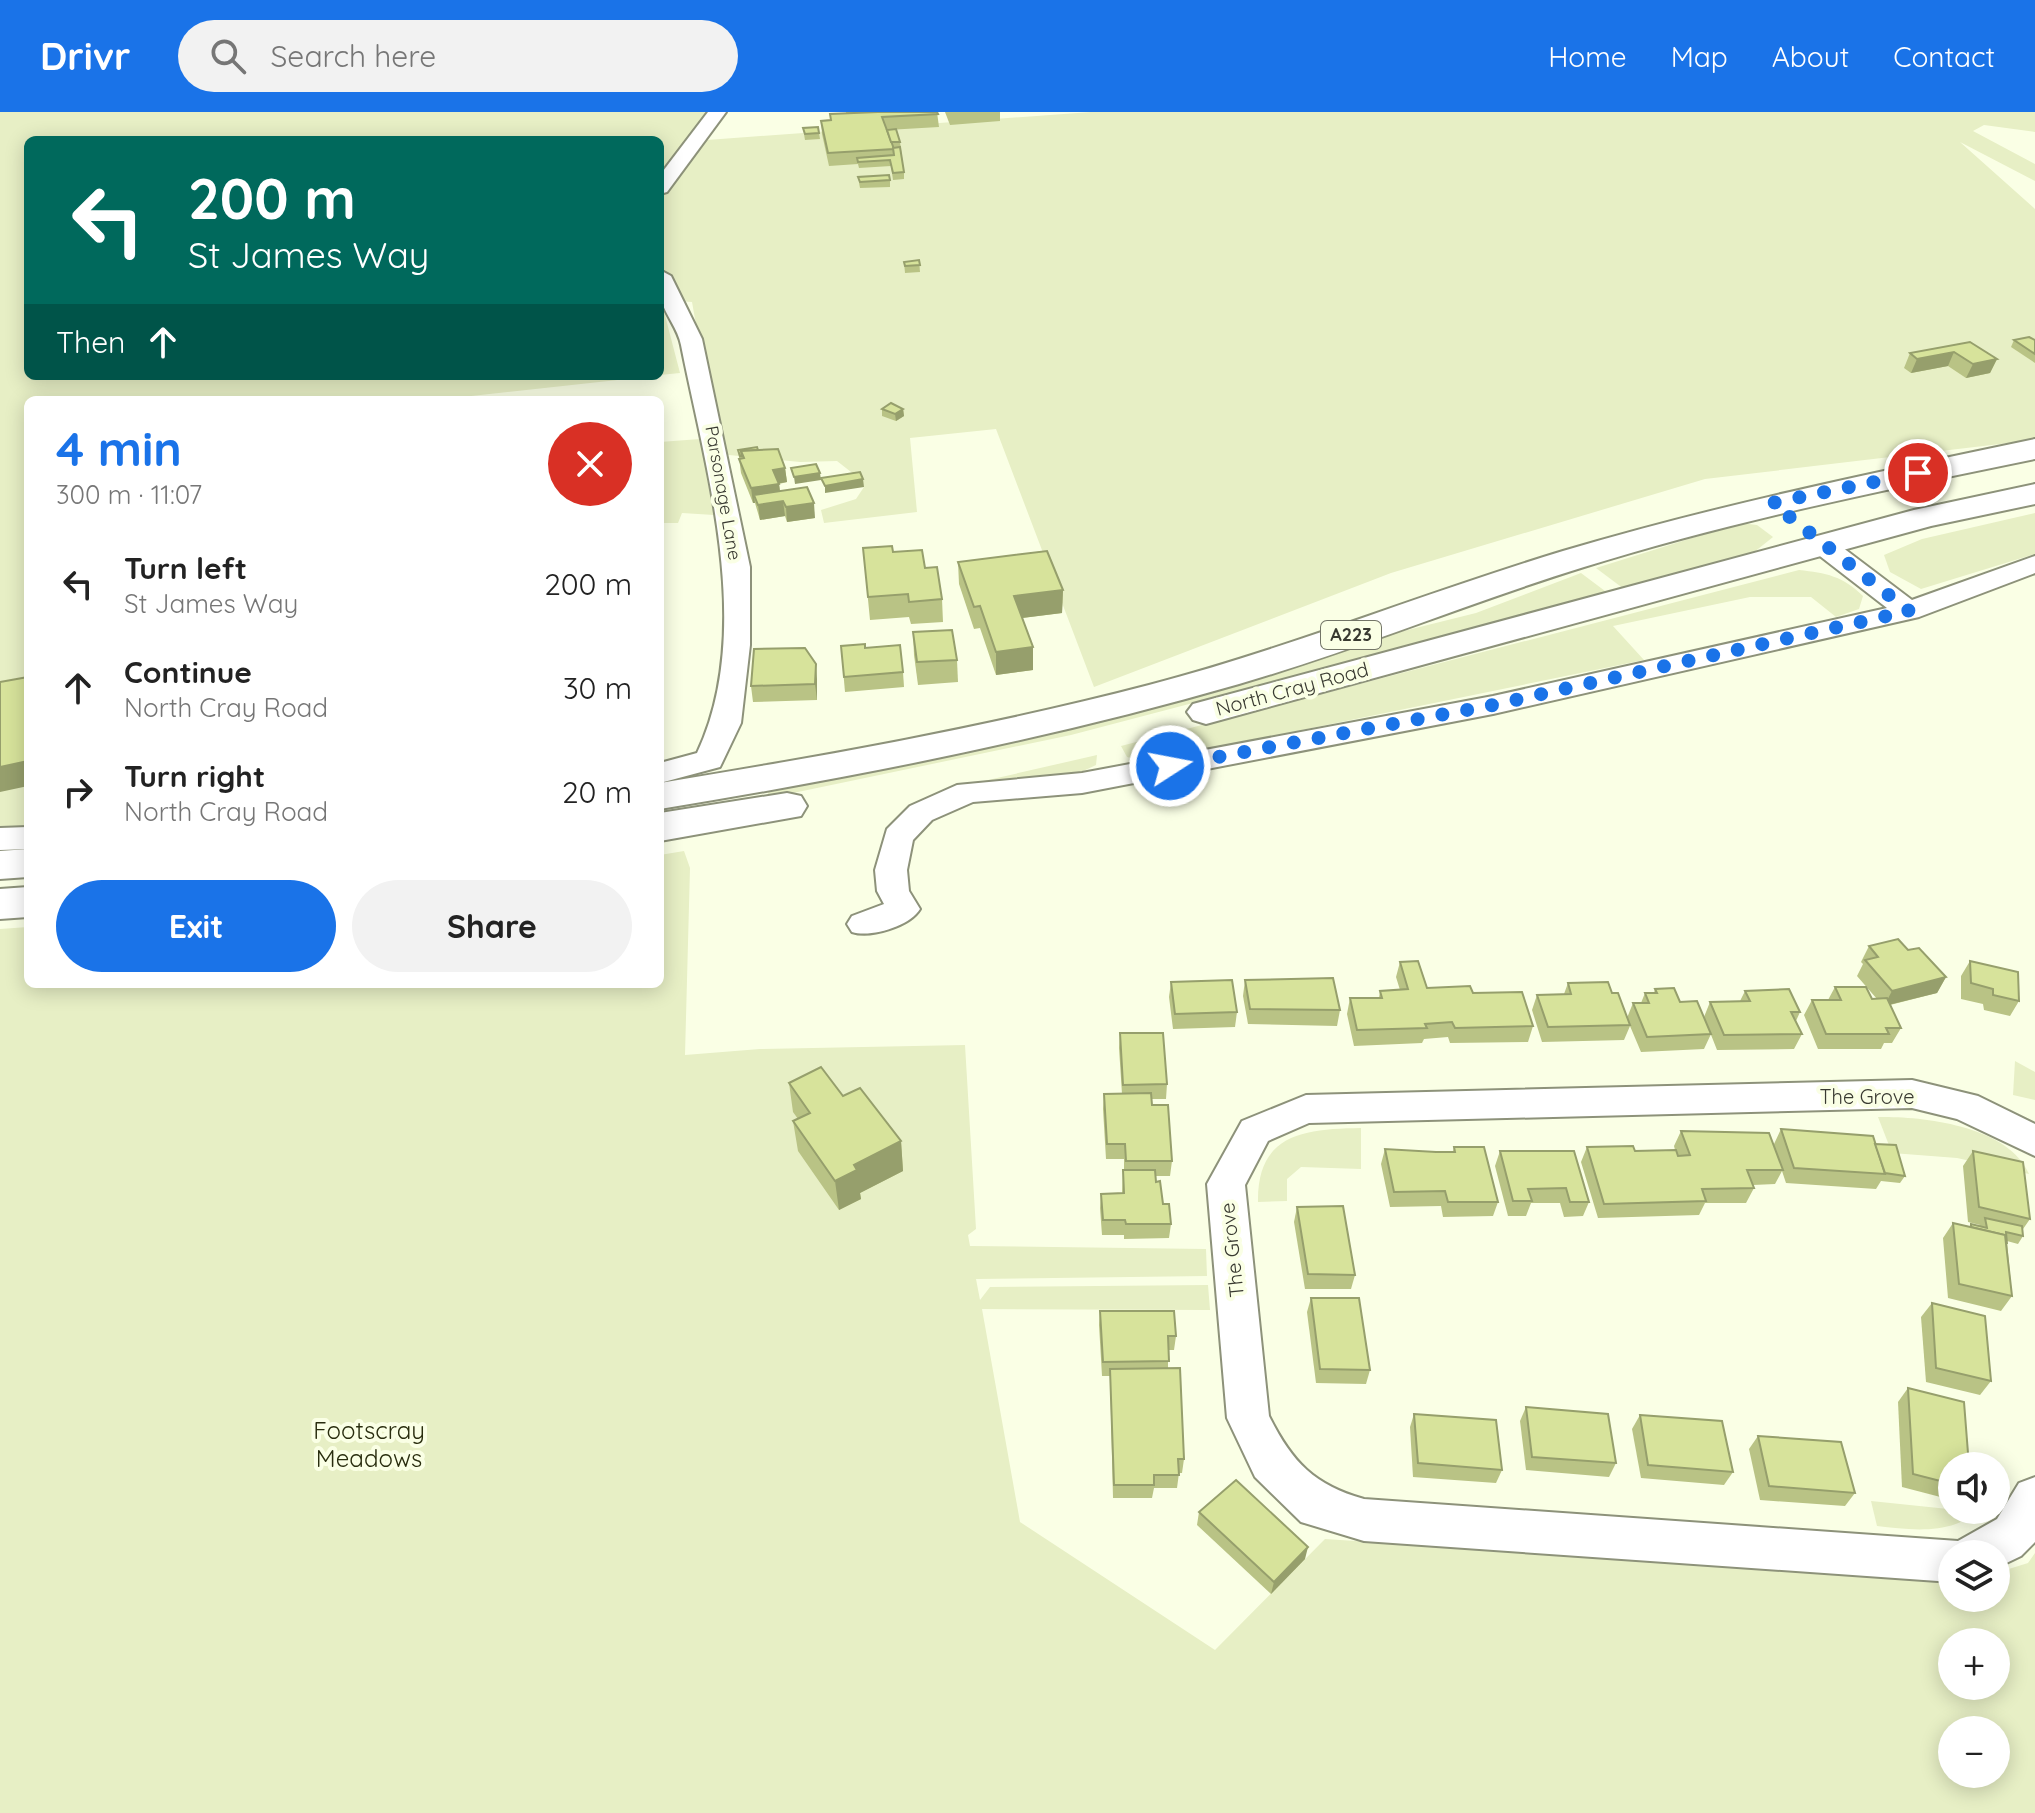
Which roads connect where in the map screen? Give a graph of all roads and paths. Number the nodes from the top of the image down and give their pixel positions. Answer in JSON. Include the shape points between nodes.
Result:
{"nodes":[{"id":1,"x":717,"y":112,"type":"edge"},
{"id":2,"x":664,"y":183,"type":"edge"},
{"id":3,"x":664,"y":284,"type":"edge"},
{"id":4,"x":2035,"y":449,"type":"edge"},
{"id":5,"x":2035,"y":494,"type":"edge"},
{"id":6,"x":1772,"y":503,"type":"junction"},
{"id":7,"x":1825,"y":547,"type":"junction"},
{"id":8,"x":2035,"y":564,"type":"edge"},
{"id":9,"x":1909,"y":611,"type":"junction"},
{"id":10,"x":664,"y":772,"type":"edge"},
{"id":11,"x":664,"y":795,"type":"edge"},
{"id":12,"x":664,"y":826,"type":"edge"},
{"id":13,"x":24,"y":838,"type":"edge"},
{"id":14,"x":0,"y":839,"type":"edge"},
{"id":15,"x":24,"y":863,"type":"edge"},
{"id":16,"x":0,"y":865,"type":"edge"},
{"id":17,"x":24,"y":902,"type":"edge"},
{"id":18,"x":0,"y":904,"type":"edge"},
{"id":19,"x":864,"y":924,"type":"dead end"},
{"id":20,"x":2035,"y":1141,"type":"edge"},
{"id":21,"x":2035,"y":1498,"type":"edge"},
{"id":22,"x":2008,"y":1540,"type":"edge"},
{"id":23,"x":1938,"y":1559,"type":"edge"}],
"edges":[{"from":1,"to":2,"type":"street"},
{"from":3,"to":10,"type":"street","name":"Parsonage Lane","via":[[691,339],[737,567],[736,645],[726,723],[709,760]]},
{"from":4,"to":6,"type":"main road","name":"North Cray Road","number":"A223"},
{"from":5,"to":7,"type":"main road","name":"North Cray Road","number":"A223","via":[[1926,517]]},
{"from":6,"to":7,"type":"main road"},
{"from":6,"to":11,"type":"main road","name":"North Cray Road","number":"A223","via":[[1570,560],[1226,676],[1042,722],[785,776]]},
{"from":7,"to":9,"type":"street"},
{"from":7,"to":12,"type":"main road","name":"North Cray Road","number":"A223","via":[[1147,728],[793,805]]},
{"from":8,"to":9,"type":"street"},
{"from":9,"to":19,"type":"street","via":[[1493,705],[1082,783],[968,792],[921,813],[898,837],[893,891],[911,917]]},
{"from":13,"to":14,"type":"street"},
{"from":15,"to":16,"type":"main road"},
{"from":17,"to":18,"type":"main road"},
{"from":20,"to":23,"type":"street","name":"The Grove","via":[[1965,1106],[1912,1094],[1306,1109],[1255,1131],[1226,1184],[1248,1418],[1270,1463],[1317,1507],[1364,1520]]},
{"from":21,"to":22,"type":"street"}]}
